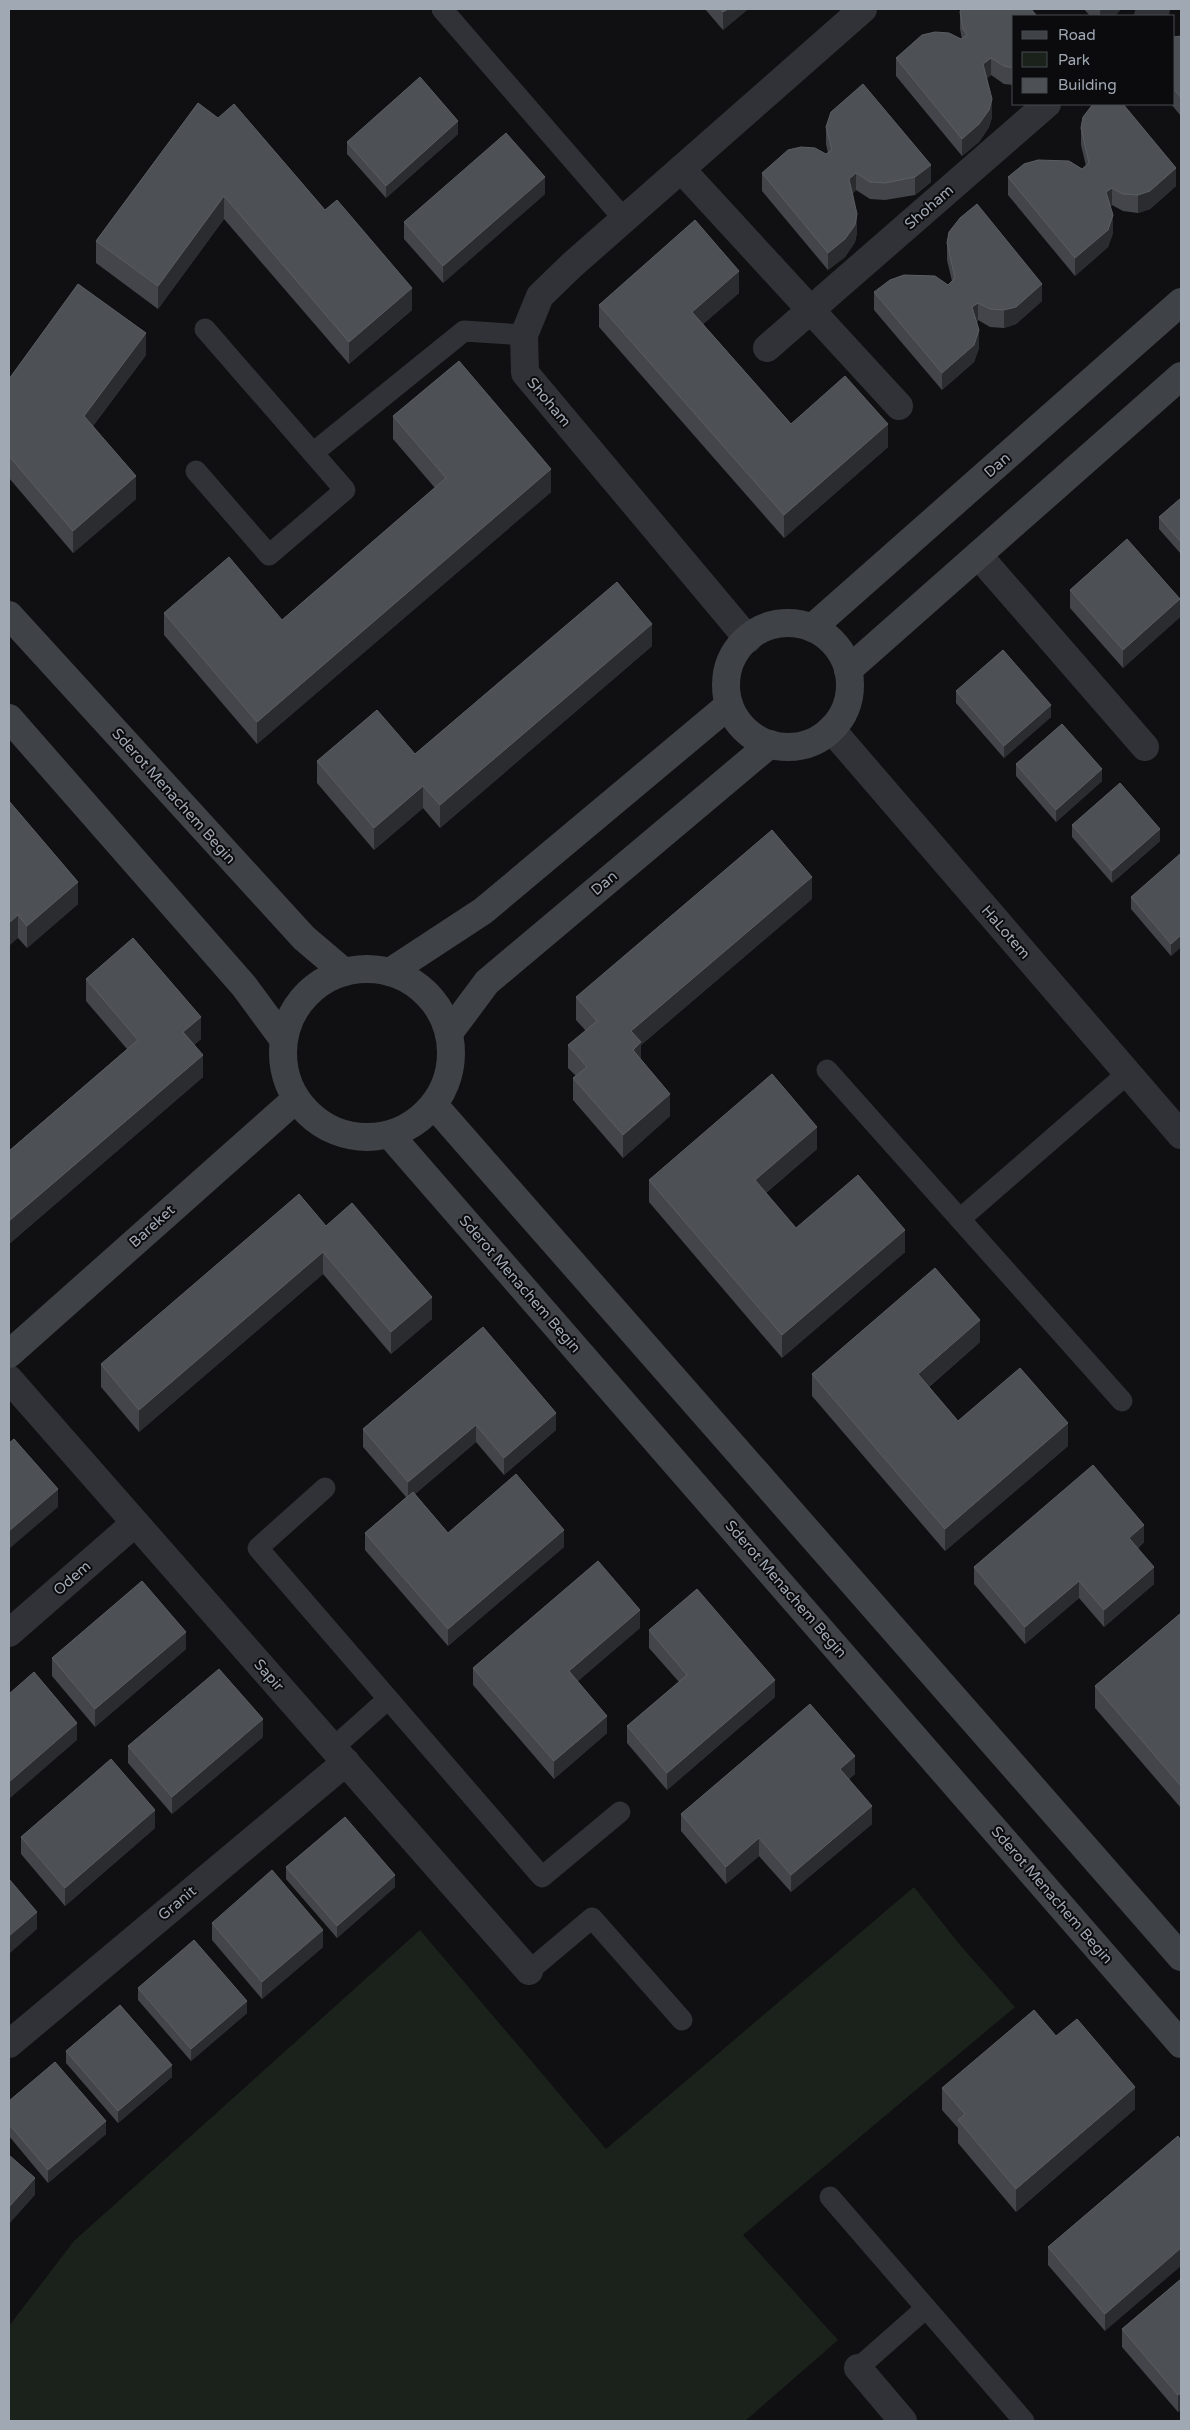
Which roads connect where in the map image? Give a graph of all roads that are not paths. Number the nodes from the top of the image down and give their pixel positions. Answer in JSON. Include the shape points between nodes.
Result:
{"nodes":[{"id":1,"x":442,"y":10,"type":"edge"},
{"id":2,"x":852,"y":12,"type":"edge"},
{"id":3,"x":1046,"y":105,"type":"edge"},
{"id":4,"x":681,"y":169,"type":"junction"},
{"id":5,"x":624,"y":219,"type":"junction"},
{"id":6,"x":1181,"y":302,"type":"edge"},
{"id":7,"x":811,"y":310,"type":"junction"},
{"id":8,"x":205,"y":329,"type":"dead end"},
{"id":9,"x":524,"y":335,"type":"junction"},
{"id":10,"x":767,"y":348,"type":"dead end"},
{"id":11,"x":1181,"y":376,"type":"edge"},
{"id":12,"x":899,"y":406,"type":"dead end"},
{"id":13,"x":313,"y":453,"type":"junction"},
{"id":14,"x":196,"y":471,"type":"dead end"},
{"id":15,"x":978,"y":555,"type":"junction"},
{"id":16,"x":9,"y":615,"type":"edge"},
{"id":17,"x":812,"y":628,"type":"junction"},
{"id":18,"x":748,"y":639,"type":"junction"},
{"id":19,"x":848,"y":670,"type":"junction"},
{"id":20,"x":729,"y":705,"type":"junction"},
{"id":21,"x":9,"y":718,"type":"edge"},
{"id":22,"x":831,"y":729,"type":"junction"},
{"id":23,"x":770,"y":744,"type":"junction"},
{"id":24,"x":1145,"y":746,"type":"dead end"},
{"id":25,"x":344,"y":972,"type":"junction"},
{"id":26,"x":390,"y":972,"type":"junction"},
{"id":27,"x":449,"y":1033,"type":"junction"},
{"id":28,"x":283,"y":1039,"type":"junction"},
{"id":29,"x":827,"y":1070,"type":"dead end"},
{"id":30,"x":1128,"y":1073,"type":"junction"},
{"id":31,"x":296,"y":1100,"type":"junction"},
{"id":32,"x":434,"y":1105,"type":"junction"},
{"id":33,"x":390,"y":1135,"type":"junction"},
{"id":34,"x":1181,"y":1135,"type":"edge"},
{"id":35,"x":960,"y":1219,"type":"junction"},
{"id":36,"x":9,"y":1354,"type":"edge"},
{"id":37,"x":9,"y":1379,"type":"edge"},
{"id":38,"x":1122,"y":1402,"type":"dead end"},
{"id":39,"x":325,"y":1488,"type":"dead end"},
{"id":40,"x":135,"y":1523,"type":"junction"},
{"id":41,"x":9,"y":1632,"type":"edge"},
{"id":42,"x":388,"y":1698,"type":"junction"},
{"id":43,"x":339,"y":1755,"type":"junction"},
{"id":44,"x":620,"y":1812,"type":"dead end"},
{"id":45,"x":1181,"y":1957,"type":"edge"},
{"id":46,"x":529,"y":1971,"type":"joint"},
{"id":47,"x":682,"y":2020,"type":"dead end"},
{"id":48,"x":9,"y":2044,"type":"edge"},
{"id":49,"x":1181,"y":2044,"type":"edge"},
{"id":50,"x":830,"y":2197,"type":"dead end"},
{"id":51,"x":926,"y":2308,"type":"junction"},
{"id":52,"x":858,"y":2368,"type":"joint"},
{"id":53,"x":902,"y":2421,"type":"edge"},
{"id":54,"x":1024,"y":2421,"type":"edge"}],
"edges":[{"from":1,"to":5,"type":"lane"},
{"from":2,"to":4,"type":"street","name":"Shoham"},
{"from":3,"to":7,"type":"street","name":"Shoham"},
{"from":4,"to":5,"type":"street","name":"Shoham"},
{"from":4,"to":7,"type":"street"},
{"from":5,"to":9,"type":"street","name":"Shoham","via":[[540,296]]},
{"from":6,"to":17,"type":"street","name":"Dan"},
{"from":7,"to":10,"type":"street","name":"Shoham"},
{"from":7,"to":12,"type":"street"},
{"from":8,"to":13,"type":"lane"},
{"from":9,"to":13,"type":"lane","via":[[464,331]]},
{"from":9,"to":18,"type":"street","name":"Shoham","via":[[525,373]]},
{"from":11,"to":15,"type":"street"},
{"from":13,"to":14,"type":"lane","via":[[345,490],[269,555]]},
{"from":15,"to":19,"type":"street"},
{"from":15,"to":24,"type":"street"},
{"from":16,"to":25,"type":"street","name":"Sderot Menachem Begin","via":[[304,938]]},
{"from":17,"to":18,"type":"street","via":[[776,624]]},
{"from":17,"to":19,"type":"street","via":[[835,644]]},
{"from":18,"to":20,"type":"street","via":[[729,664],[726,686]]},
{"from":19,"to":22,"type":"street","via":[[847,703]]},
{"from":20,"to":23,"type":"street","via":[[738,722],[752,736]]},
{"from":20,"to":26,"type":"street","via":[[482,911]]},
{"from":21,"to":28,"type":"street","via":[[244,986]]},
{"from":22,"to":23,"type":"street","via":[[808,744],[789,747]]},
{"from":22,"to":30,"type":"street","name":"HaLotem"},
{"from":23,"to":27,"type":"street","name":"Dan","via":[[486,982]]},
{"from":25,"to":26,"type":"street","via":[[367,969]]},
{"from":25,"to":28,"type":"street","via":[[322,981],[304,997],[291,1016]]},
{"from":26,"to":27,"type":"street","via":[[411,981],[428,994],[441,1012]]},
{"from":27,"to":32,"type":"street","via":[[452,1058],[446,1083]]},
{"from":28,"to":31,"type":"street","via":[[282,1060]]},
{"from":29,"to":35,"type":"lane"},
{"from":30,"to":34,"type":"street","name":"HaLotem"},
{"from":30,"to":35,"type":"lane"},
{"from":31,"to":33,"type":"street","via":[[314,1120],[337,1133],[363,1138]]},
{"from":31,"to":36,"type":"street","name":"Bareket"},
{"from":32,"to":33,"type":"street","via":[[415,1123]]},
{"from":32,"to":45,"type":"street"},
{"from":33,"to":49,"type":"street","name":"Sderot Menachem Begin"},
{"from":35,"to":38,"type":"lane"},
{"from":37,"to":40,"type":"street","name":"Sapir"},
{"from":39,"to":42,"type":"lane","via":[[258,1548]]},
{"from":40,"to":41,"type":"street","name":"Odem"},
{"from":40,"to":43,"type":"street","name":"Sapir"},
{"from":42,"to":43,"type":"lane"},
{"from":42,"to":44,"type":"lane","via":[[542,1877]]},
{"from":43,"to":46,"type":"street","name":"Sapir"},
{"from":43,"to":48,"type":"street","name":"Granit"},
{"from":46,"to":47,"type":"lane","via":[[592,1918]]},
{"from":50,"to":51,"type":"lane"},
{"from":51,"to":52,"type":"lane"},
{"from":51,"to":54,"type":"lane"},
{"from":52,"to":53,"type":"street"}]}
